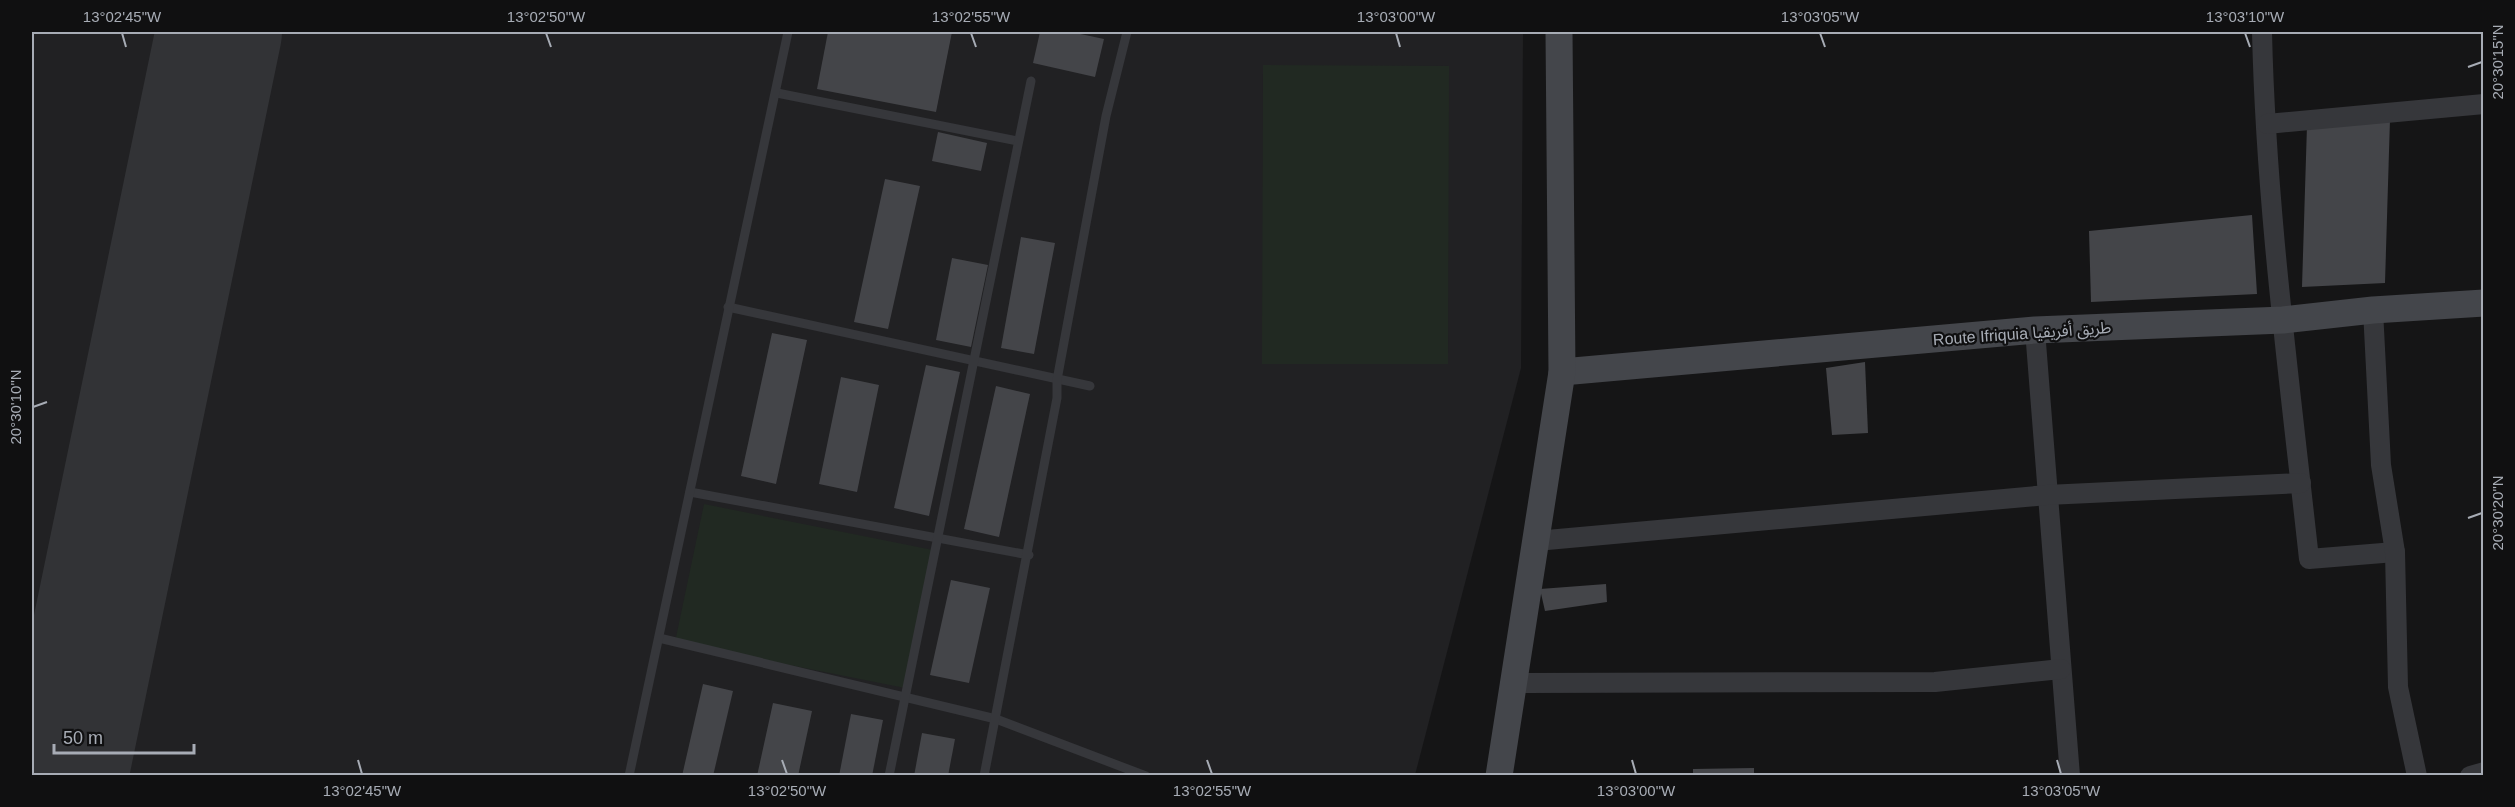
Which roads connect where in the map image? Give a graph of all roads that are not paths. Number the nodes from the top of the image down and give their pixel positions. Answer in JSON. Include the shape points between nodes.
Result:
{"nodes":[{"id":1,"x":788,"y":32,"type":"edge"},
{"id":2,"x":1127,"y":32,"type":"edge"},
{"id":3,"x":1559,"y":32,"type":"edge"},
{"id":4,"x":2262,"y":32,"type":"edge"},
{"id":5,"x":1031,"y":81,"type":"dead end"},
{"id":6,"x":777,"y":93,"type":"junction"},
{"id":7,"x":2484,"y":104,"type":"edge"},
{"id":8,"x":2267,"y":124,"type":"junction"},
{"id":9,"x":1018,"y":141,"type":"junction"},
{"id":10,"x":2484,"y":303,"type":"edge"},
{"id":11,"x":728,"y":307,"type":"junction"},
{"id":12,"x":2373,"y":310,"type":"junction"},
{"id":13,"x":2283,"y":320,"type":"junction"},
{"id":14,"x":2035,"y":330,"type":"junction"},
{"id":15,"x":974,"y":361,"type":"junction"},
{"id":16,"x":1562,"y":372,"type":"junction"},
{"id":17,"x":1057,"y":380,"type":"junction"},
{"id":18,"x":1090,"y":386,"type":"dead end"},
{"id":19,"x":2301,"y":483,"type":"junction"},
{"id":20,"x":690,"y":492,"type":"junction"},
{"id":21,"x":2047,"y":495,"type":"junction"},
{"id":22,"x":937,"y":538,"type":"junction"},
{"id":23,"x":1536,"y":541,"type":"junction"},
{"id":24,"x":2395,"y":552,"type":"junction"},
{"id":25,"x":1029,"y":555,"type":"junction"},
{"id":26,"x":659,"y":638,"type":"junction"},
{"id":27,"x":2061,"y":669,"type":"junction"},
{"id":28,"x":1514,"y":683,"type":"junction"},
{"id":29,"x":905,"y":696,"type":"junction"},
{"id":30,"x":996,"y":719,"type":"junction"},
{"id":31,"x":2484,"y":772,"type":"edge"},
{"id":32,"x":629,"y":776,"type":"edge"},
{"id":33,"x":889,"y":776,"type":"edge"},
{"id":34,"x":984,"y":776,"type":"edge"},
{"id":35,"x":1146,"y":776,"type":"edge"},
{"id":36,"x":1498,"y":776,"type":"edge"},
{"id":37,"x":2070,"y":776,"type":"edge"},
{"id":38,"x":2416,"y":776,"type":"edge"},
{"id":39,"x":2470,"y":776,"type":"edge"}],
"edges":[{"from":1,"to":6,"type":"lane"},
{"from":2,"to":17,"type":"lane","via":[[1106,116]]},
{"from":3,"to":16,"type":"street"},
{"from":4,"to":8,"type":"street"},
{"from":5,"to":9,"type":"lane"},
{"from":6,"to":9,"type":"lane"},
{"from":6,"to":11,"type":"lane"},
{"from":7,"to":8,"type":"street"},
{"from":8,"to":13,"type":"street"},
{"from":9,"to":15,"type":"lane"},
{"from":10,"to":12,"type":"street","name":"Route Ifriquia طريق أفريقيا"},
{"from":11,"to":15,"type":"lane"},
{"from":11,"to":20,"type":"lane"},
{"from":12,"to":13,"type":"street","name":"Route Ifriquia طريق أفريقيا"},
{"from":12,"to":24,"type":"street","via":[[2381,465]]},
{"from":13,"to":14,"type":"street","name":"Route Ifriquia طريق أفريقيا"},
{"from":13,"to":19,"type":"street"},
{"from":14,"to":16,"type":"street","name":"Route Ifriquia طريق أفريقيا"},
{"from":14,"to":21,"type":"street"},
{"from":15,"to":17,"type":"lane"},
{"from":15,"to":22,"type":"lane"},
{"from":16,"to":23,"type":"street"},
{"from":17,"to":18,"type":"lane"},
{"from":17,"to":25,"type":"lane"},
{"from":19,"to":21,"type":"street"},
{"from":19,"to":24,"type":"street","via":[[2309,559]]},
{"from":20,"to":22,"type":"lane"},
{"from":20,"to":26,"type":"lane"},
{"from":21,"to":23,"type":"street"},
{"from":21,"to":27,"type":"street"},
{"from":22,"to":25,"type":"lane"},
{"from":22,"to":29,"type":"lane"},
{"from":23,"to":28,"type":"street"},
{"from":24,"to":38,"type":"street","via":[[2398,687]]},
{"from":25,"to":30,"type":"lane"},
{"from":26,"to":29,"type":"lane"},
{"from":26,"to":32,"type":"lane"},
{"from":27,"to":28,"type":"street","via":[[1935,682]]},
{"from":27,"to":37,"type":"street"},
{"from":28,"to":36,"type":"street"},
{"from":29,"to":30,"type":"lane"},
{"from":29,"to":33,"type":"lane"},
{"from":30,"to":34,"type":"lane"},
{"from":30,"to":35,"type":"lane"},
{"from":31,"to":39,"type":"street"}]}
